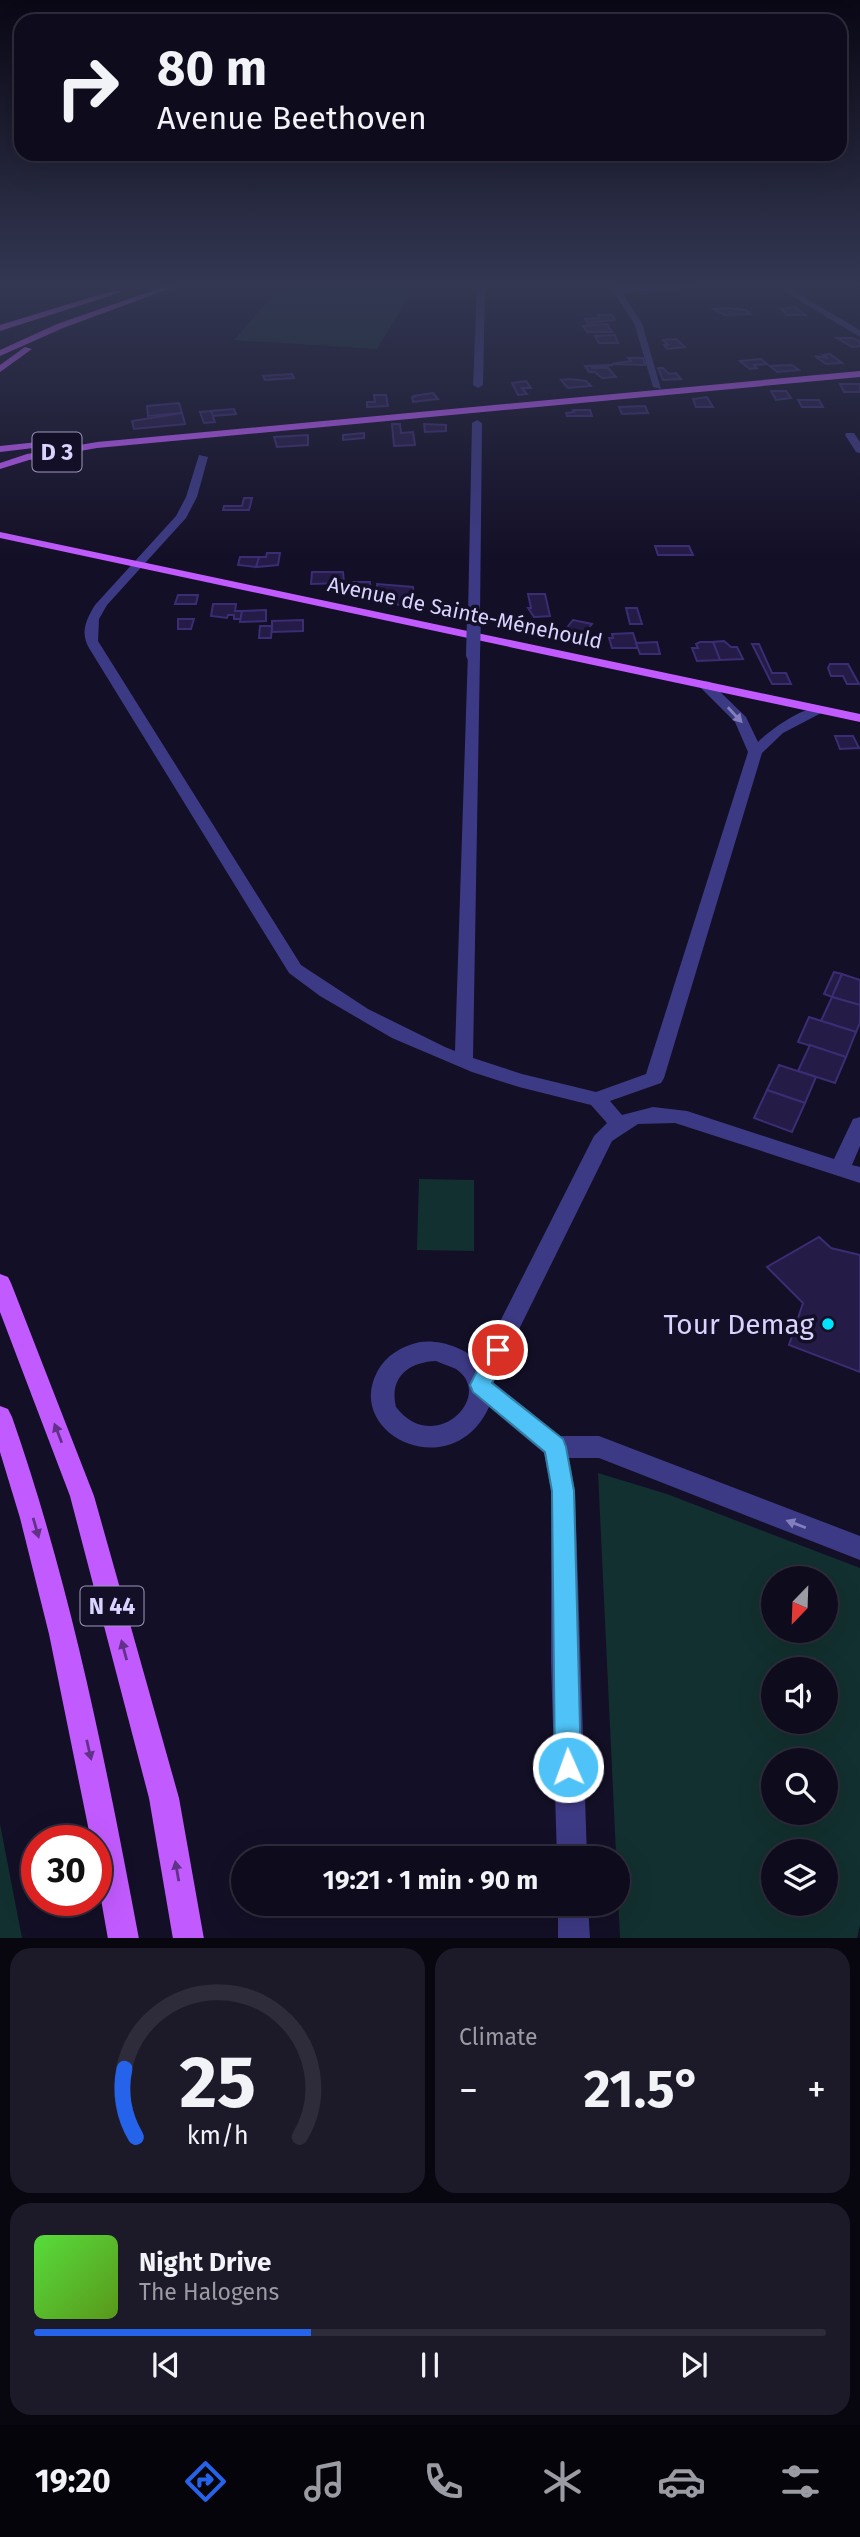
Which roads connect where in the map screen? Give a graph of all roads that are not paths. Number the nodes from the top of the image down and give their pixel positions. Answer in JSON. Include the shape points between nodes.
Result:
{"nodes":[{"id":1,"x":478,"y":377,"type":"edge"},
{"id":2,"x":655,"y":377,"type":"edge"},
{"id":3,"x":779,"y":377,"type":"edge"},
{"id":4,"x":790,"y":377,"type":"edge"},
{"id":5,"x":478,"y":385,"type":"dead end"},
{"id":6,"x":658,"y":387,"type":"junction"},
{"id":7,"x":493,"y":405,"type":"junction"},
{"id":8,"x":459,"y":408,"type":"junction"},
{"id":9,"x":477,"y":423,"type":"dead end"},
{"id":10,"x":850,"y":435,"type":"dead end"},
{"id":11,"x":0,"y":449,"type":"edge"},
{"id":12,"x":860,"y":450,"type":"edge"},
{"id":13,"x":203,"y":457,"type":"dead end"},
{"id":14,"x":0,"y":466,"type":"edge"},
{"id":15,"x":0,"y":526,"type":"edge"},
{"id":16,"x":0,"y":535,"type":"edge"},
{"id":17,"x":62,"y":548,"type":"junction"},
{"id":18,"x":136,"y":564,"type":"junction"},
{"id":19,"x":705,"y":685,"type":"junction"},
{"id":20,"x":820,"y":709,"type":"junction"},
{"id":21,"x":860,"y":718,"type":"edge"},
{"id":22,"x":755,"y":752,"type":"junction"},
{"id":23,"x":464,"y":1060,"type":"junction"},
{"id":24,"x":597,"y":1099,"type":"junction"},
{"id":25,"x":618,"y":1123,"type":"junction"},
{"id":26,"x":860,"y":1124,"type":"edge"},
{"id":27,"x":839,"y":1169,"type":"junction"},
{"id":28,"x":860,"y":1175,"type":"edge"},
{"id":29,"x":0,"y":1283,"type":"edge"},
{"id":30,"x":0,"y":1417,"type":"edge"},
{"id":31,"x":555,"y":1447,"type":"junction"},
{"id":32,"x":860,"y":1548,"type":"edge"},
{"id":33,"x":572,"y":1846,"type":"edge"},
{"id":34,"x":573,"y":1916,"type":"edge"},
{"id":35,"x":124,"y":1938,"type":"edge"},
{"id":36,"x":189,"y":1938,"type":"edge"},
{"id":37,"x":574,"y":1938,"type":"edge"}],
"edges":[{"from":1,"to":5,"type":"street"},
{"from":2,"to":6,"type":"street"},
{"from":3,"to":6,"type":"main road","number":"D 3"},
{"from":4,"to":7,"type":"main road","number":"D 3"},
{"from":6,"to":7,"type":"main road","number":"D 3"},
{"from":7,"to":8,"type":"main road","number":"D 3"},
{"from":8,"to":11,"type":"main road","number":"D 3"},
{"from":8,"to":14,"type":"main road","number":"D 3","via":[[97,445]]},
{"from":9,"to":23,"type":"street","bridge":true},
{"from":10,"to":12,"type":"street"},
{"from":13,"to":18,"type":"street","via":[[180,518]]},
{"from":15,"to":17,"type":"main road","name":"Avenue de Sainte-Ménehould"},
{"from":16,"to":17,"type":"main road","name":"Avenue de Sainte-Ménehould"},
{"from":17,"to":18,"type":"main road","name":"Avenue de Sainte-Ménehould"},
{"from":18,"to":19,"type":"main road","name":"Avenue de Sainte-Ménehould"},
{"from":18,"to":23,"type":"street","via":[[96,615],[91,639],[295,969],[328,995],[383,1026]]},
{"from":19,"to":20,"type":"main road","name":"Avenue de Sainte-Ménehould"},
{"from":19,"to":22,"type":"street","one_way":true,"via":[[741,720]]},
{"from":20,"to":21,"type":"main road","name":"Avenue de Sainte-Ménehould"},
{"from":20,"to":22,"type":"street","via":[[778,730]]},
{"from":22,"to":24,"type":"street","via":[[654,1078]]},
{"from":23,"to":24,"type":"street","via":[[561,1093]]},
{"from":24,"to":25,"type":"street"},
{"from":25,"to":27,"type":"street","via":[[644,1114],[666,1113]]},
{"from":25,"to":31,"type":"street","via":[[604,1136],[480,1385]]},
{"from":26,"to":27,"type":"street"},
{"from":27,"to":28,"type":"street"},
{"from":36,"to":29,"type":"main road","number":"N 44","one_way":true,"via":[[164,1798],[82,1496]]},
{"from":30,"to":35,"type":"main road","number":"N 44","one_way":true,"via":[[37,1530],[65,1643]]},
{"from":32,"to":31,"type":"street","one_way":true,"via":[[599,1447]]},
{"from":31,"to":33,"type":"street","via":[[563,1491]]},
{"from":34,"to":37,"type":"street"}]}
